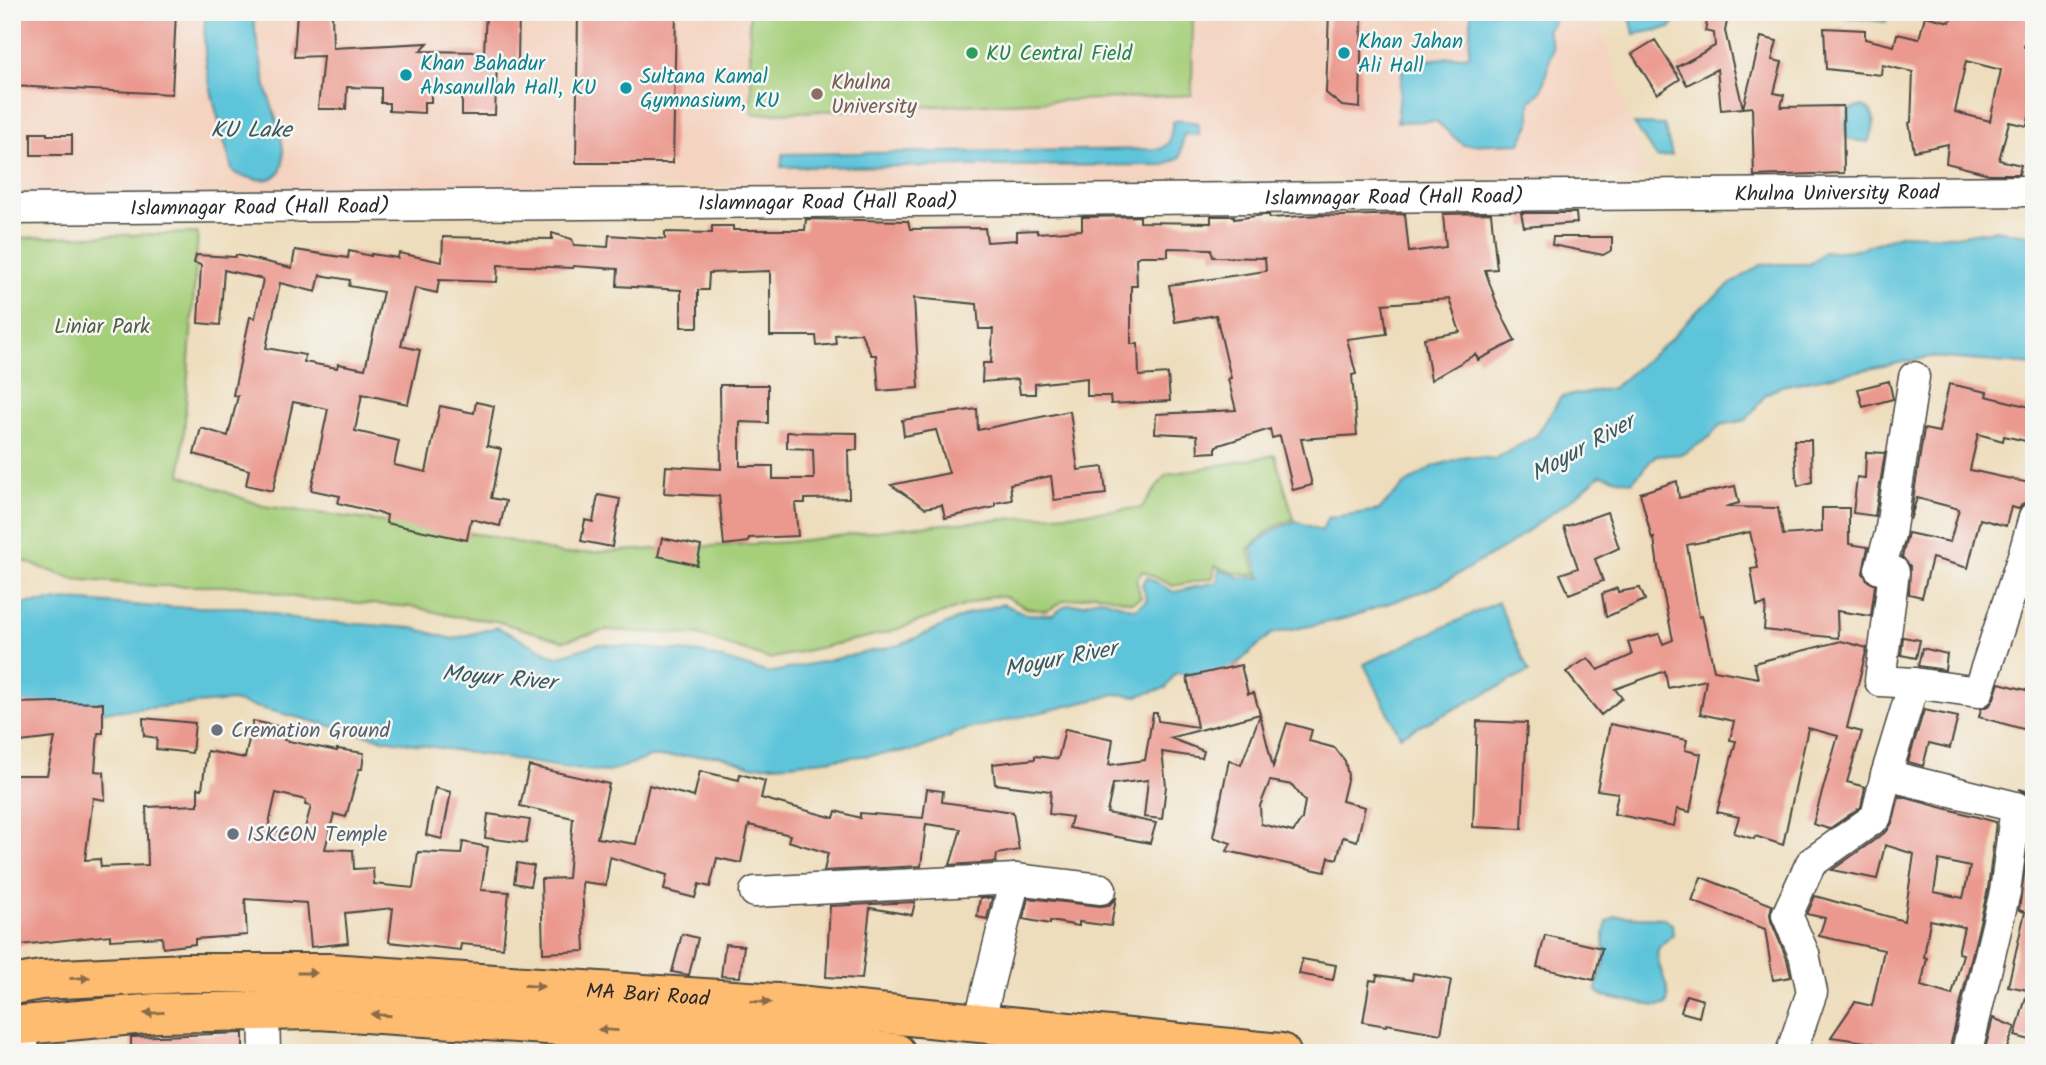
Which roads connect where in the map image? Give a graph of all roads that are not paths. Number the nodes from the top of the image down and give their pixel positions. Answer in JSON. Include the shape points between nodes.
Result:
{"nodes":[{"id":1,"x":2034,"y":191,"type":"edge"},
{"id":2,"x":1641,"y":196,"type":"joint"},
{"id":3,"x":12,"y":209,"type":"edge"},
{"id":4,"x":1914,"y":377,"type":"dead end"},
{"id":5,"x":2034,"y":517,"type":"edge"},
{"id":6,"x":1914,"y":683,"type":"junction"},
{"id":7,"x":1886,"y":775,"type":"junction"},
{"id":8,"x":1014,"y":879,"type":"junction"},
{"id":9,"x":1101,"y":889,"type":"dead end"},
{"id":10,"x":755,"y":892,"type":"dead end"},
{"id":11,"x":12,"y":985,"type":"edge"},
{"id":12,"x":264,"y":1011,"type":"junction"},
{"id":13,"x":979,"y":1023,"type":"junction"},
{"id":14,"x":19,"y":1034,"type":"edge"},
{"id":15,"x":1968,"y":1047,"type":"dead end"},
{"id":16,"x":265,"y":1053,"type":"edge"},
{"id":17,"x":896,"y":1053,"type":"edge"},
{"id":18,"x":1281,"y":1053,"type":"edge"},
{"id":19,"x":1791,"y":1053,"type":"edge"}],
"edges":[{"from":1,"to":2,"type":"street","name":"Khulna University Road"},
{"from":2,"to":3,"type":"street","name":"Islamnagar Road (Hall Road)"},
{"from":4,"to":6,"type":"street","via":[[1890,534],[1880,569],[1894,572],[1880,681]]},
{"from":5,"to":6,"type":"street","via":[[1978,692]]},
{"from":6,"to":7,"type":"street"},
{"from":7,"to":15,"type":"street","via":[[2016,807],[2005,892]]},
{"from":7,"to":19,"type":"street","via":[[1876,817],[1811,863],[1787,915],[1804,954],[1812,992]]},
{"from":8,"to":9,"type":"street"},
{"from":8,"to":10,"type":"street"},
{"from":8,"to":13,"type":"street"},
{"from":11,"to":13,"type":"main road","name":"MA Bari Road","one_way":true,"via":[[185,973],[330,973],[777,1003]]},
{"from":12,"to":14,"type":"main road","name":"MA Bari Road","one_way":true,"via":[[157,1013]]},
{"from":12,"to":16,"type":"street"},
{"from":17,"to":12,"type":"main road","name":"MA Bari Road","one_way":true,"via":[[802,1042],[318,1010]]},
{"from":13,"to":18,"type":"main road","name":"MA Bari Road"}]}
